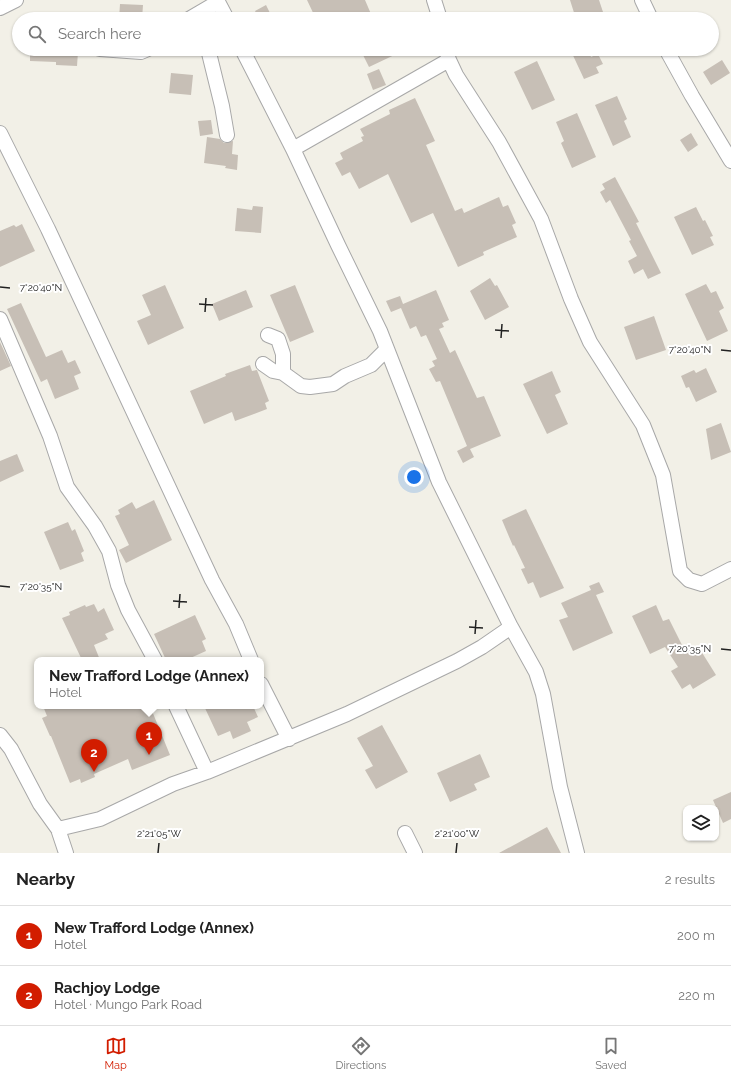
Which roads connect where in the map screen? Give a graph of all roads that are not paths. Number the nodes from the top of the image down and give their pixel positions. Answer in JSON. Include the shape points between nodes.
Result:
{"nodes":[{"id":1,"x":16,"y":0,"type":"edge"},
{"id":2,"x":434,"y":0,"type":"edge"},
{"id":3,"x":642,"y":0,"type":"edge"},
{"id":4,"x":218,"y":1,"type":"edge"},
{"id":5,"x":0,"y":8,"type":"edge"},
{"id":6,"x":200,"y":12,"type":"edge"},
{"id":7,"x":208,"y":12,"type":"edge"},
{"id":8,"x":224,"y":12,"type":"edge"},
{"id":9,"x":438,"y":12,"type":"edge"},
{"id":10,"x":648,"y":12,"type":"edge"},
{"id":11,"x":210,"y":56,"type":"edge"},
{"id":12,"x":246,"y":56,"type":"edge"},
{"id":13,"x":444,"y":56,"type":"edge"},
{"id":14,"x":448,"y":56,"type":"edge"},
{"id":15,"x":670,"y":56,"type":"edge"},
{"id":16,"x":0,"y":133,"type":"edge"},
{"id":17,"x":227,"y":135,"type":"dead end"},
{"id":18,"x":293,"y":148,"type":"junction"},
{"id":19,"x":731,"y":161,"type":"edge"},
{"id":20,"x":0,"y":319,"type":"edge"},
{"id":21,"x":268,"y":336,"type":"dead end"},
{"id":22,"x":387,"y":349,"type":"junction"},
{"id":23,"x":263,"y":364,"type":"dead end"},
{"id":24,"x":283,"y":373,"type":"junction"},
{"id":25,"x":731,"y":569,"type":"edge"},
{"id":26,"x":511,"y":627,"type":"junction"},
{"id":27,"x":153,"y":657,"type":"edge"},
{"id":28,"x":250,"y":657,"type":"edge"},
{"id":29,"x":264,"y":690,"type":"edge"},
{"id":30,"x":177,"y":709,"type":"edge"},
{"id":31,"x":0,"y":735,"type":"edge"},
{"id":32,"x":289,"y":739,"type":"junction"},
{"id":33,"x":207,"y":772,"type":"junction"},
{"id":34,"x":58,"y":829,"type":"junction"},
{"id":35,"x":405,"y":834,"type":"dead end"},
{"id":36,"x":66,"y":853,"type":"edge"},
{"id":37,"x":415,"y":853,"type":"edge"},
{"id":38,"x":578,"y":853,"type":"edge"}],
"edges":[{"from":1,"to":5,"type":"street"},
{"from":2,"to":9,"type":"street"},
{"from":3,"to":10,"type":"street"},
{"from":4,"to":6,"type":"street"},
{"from":4,"to":7,"type":"street"},
{"from":4,"to":8,"type":"street"},
{"from":11,"to":17,"type":"street"},
{"from":12,"to":18,"type":"street"},
{"from":13,"to":18,"type":"street"},
{"from":14,"to":25,"type":"street","via":[[465,91],[499,142],[541,219],[590,342],[643,425],[663,475],[680,571],[688,580],[702,584]]},
{"from":15,"to":19,"type":"street"},
{"from":16,"to":28,"type":"street"},
{"from":18,"to":22,"type":"street"},
{"from":20,"to":27,"type":"street","via":[[50,436],[67,487],[95,526],[109,551],[128,610]]},
{"from":21,"to":24,"type":"street","via":[[278,339],[283,354]]},
{"from":22,"to":24,"type":"street","via":[[371,365],[333,384],[301,386]]},
{"from":22,"to":26,"type":"street","via":[[439,482]]},
{"from":23,"to":24,"type":"street","via":[[273,371]]},
{"from":26,"to":32,"type":"street","via":[[457,661]]},
{"from":26,"to":38,"type":"street","via":[[536,672],[543,694],[560,787]]},
{"from":29,"to":32,"type":"street"},
{"from":30,"to":33,"type":"street"},
{"from":31,"to":34,"type":"street","via":[[11,749],[40,804]]},
{"from":32,"to":33,"type":"street"},
{"from":33,"to":34,"type":"street","via":[[173,784],[100,819]]},
{"from":34,"to":36,"type":"street"},
{"from":35,"to":37,"type":"street"}]}
